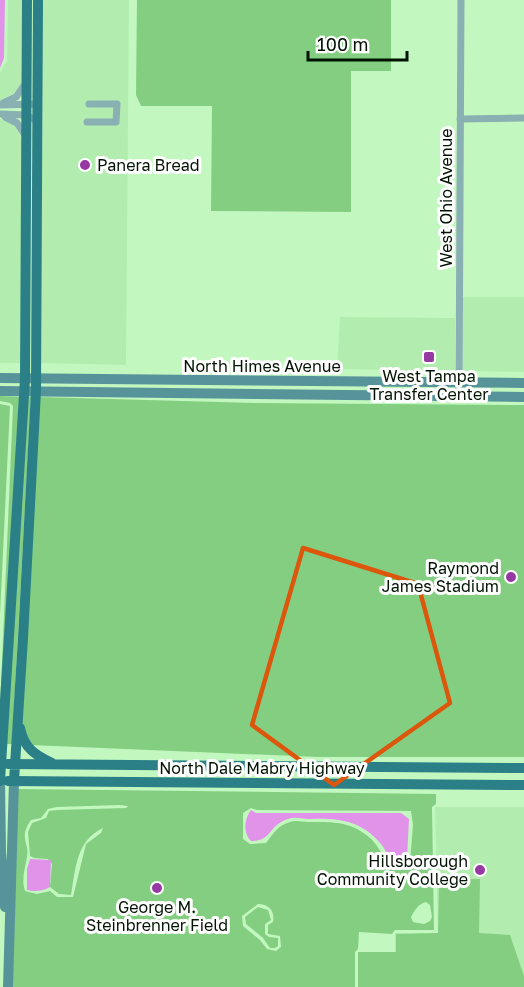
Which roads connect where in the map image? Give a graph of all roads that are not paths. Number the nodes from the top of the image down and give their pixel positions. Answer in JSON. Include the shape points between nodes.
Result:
{"nodes":[{"id":1,"x":27,"y":0,"type":"edge"},
{"id":2,"x":38,"y":0,"type":"edge"},
{"id":3,"x":461,"y":0,"type":"edge"},
{"id":4,"x":26,"y":81,"type":"junction"},
{"id":5,"x":38,"y":104,"type":"junction"},
{"id":6,"x":89,"y":104,"type":"dead end"},
{"id":7,"x":0,"y":105,"type":"edge"},
{"id":8,"x":26,"y":110,"type":"junction"},
{"id":9,"x":0,"y":115,"type":"edge"},
{"id":10,"x":524,"y":118,"type":"edge"},
{"id":11,"x":460,"y":119,"type":"junction"},
{"id":12,"x":38,"y":122,"type":"junction"},
{"id":13,"x":87,"y":122,"type":"dead end"},
{"id":14,"x":26,"y":138,"type":"junction"},
{"id":15,"x":0,"y":378,"type":"edge"},
{"id":16,"x":30,"y":379,"type":"junction"},
{"id":17,"x":306,"y":382,"type":"junction"},
{"id":18,"x":459,"y":383,"type":"junction"},
{"id":19,"x":524,"y":384,"type":"edge"},
{"id":20,"x":0,"y":391,"type":"edge"},
{"id":21,"x":30,"y":391,"type":"junction"},
{"id":22,"x":306,"y":394,"type":"junction"},
{"id":23,"x":459,"y":396,"type":"junction"},
{"id":24,"x":524,"y":397,"type":"edge"},
{"id":25,"x":18,"y":722,"type":"junction"},
{"id":26,"x":0,"y":764,"type":"edge"},
{"id":27,"x":14,"y":764,"type":"junction"},
{"id":28,"x":56,"y":765,"type":"junction"},
{"id":29,"x":420,"y":767,"type":"junction"},
{"id":30,"x":524,"y":768,"type":"edge"},
{"id":31,"x":0,"y":781,"type":"edge"},
{"id":32,"x":14,"y":781,"type":"junction"},
{"id":33,"x":419,"y":784,"type":"junction"},
{"id":34,"x":524,"y":785,"type":"edge"},
{"id":35,"x":4,"y":936,"type":"edge"},
{"id":36,"x":8,"y":987,"type":"edge"}],
"edges":[{"from":1,"to":4,"type":"main road"},
{"from":2,"to":5,"type":"main road"},
{"from":3,"to":11,"type":"street","name":"West Ohio Avenue"},
{"from":4,"to":7,"type":"street","via":[[16,97]]},
{"from":4,"to":8,"type":"main road"},
{"from":5,"to":8,"type":"street"},
{"from":5,"to":12,"type":"main road"},
{"from":6,"to":13,"type":"street","via":[[117,104],[116,122]]},
{"from":7,"to":8,"type":"street"},
{"from":8,"to":9,"type":"street"},
{"from":8,"to":12,"type":"street"},
{"from":8,"to":14,"type":"main road"},
{"from":9,"to":14,"type":"street","via":[[16,123]]},
{"from":10,"to":11,"type":"street"},
{"from":11,"to":18,"type":"street","name":"West Ohio Avenue"},
{"from":12,"to":16,"type":"main road"},
{"from":14,"to":16,"type":"main road"},
{"from":15,"to":16,"type":"street","name":"North Himes Avenue"},
{"from":16,"to":17,"type":"street","name":"North Himes Avenue"},
{"from":16,"to":21,"type":"main road"},
{"from":17,"to":18,"type":"street","name":"North Himes Avenue"},
{"from":17,"to":22,"type":"street"},
{"from":18,"to":19,"type":"street","name":"North Himes Avenue"},
{"from":18,"to":23,"type":"street","name":"West Ohio Avenue"},
{"from":20,"to":21,"type":"street","name":"North Himes Avenue"},
{"from":21,"to":22,"type":"street","name":"North Himes Avenue"},
{"from":21,"to":25,"type":"main road","via":[[28,538]]},
{"from":21,"to":26,"type":"main road"},
{"from":22,"to":23,"type":"street","name":"North Himes Avenue"},
{"from":23,"to":24,"type":"street","name":"North Himes Avenue"},
{"from":25,"to":27,"type":"main road"},
{"from":25,"to":28,"type":"main road","via":[[30,750]]},
{"from":26,"to":27,"type":"main road","name":"North Dale Mabry Highway"},
{"from":26,"to":31,"type":"main road"},
{"from":27,"to":28,"type":"main road","name":"North Dale Mabry Highway"},
{"from":27,"to":32,"type":"main road"},
{"from":28,"to":29,"type":"main road","name":"North Dale Mabry Highway"},
{"from":29,"to":30,"type":"main road","name":"North Dale Mabry Highway"},
{"from":29,"to":33,"type":"main road"},
{"from":31,"to":32,"type":"main road","name":"North Dale Mabry Highway"},
{"from":31,"to":35,"type":"street"},
{"from":32,"to":33,"type":"main road","name":"North Dale Mabry Highway"},
{"from":32,"to":35,"type":"street","via":[[12,890]]},
{"from":33,"to":34,"type":"main road","name":"North Dale Mabry Highway"},
{"from":35,"to":36,"type":"street"}]}
